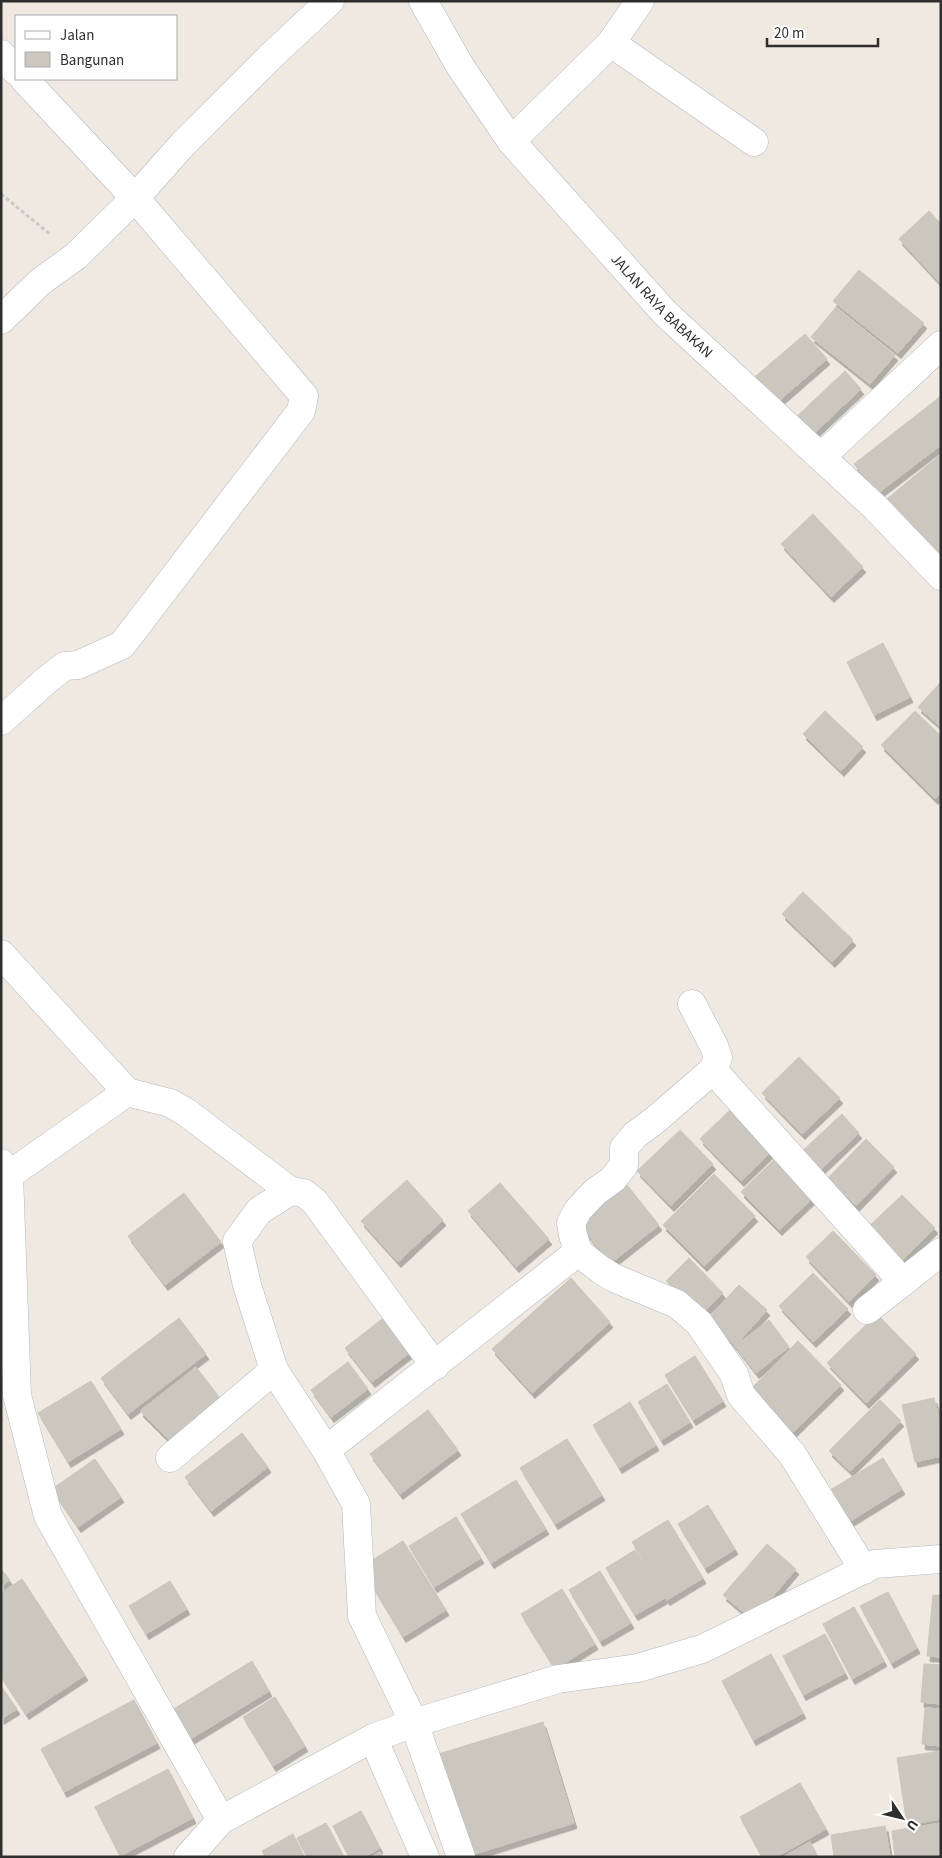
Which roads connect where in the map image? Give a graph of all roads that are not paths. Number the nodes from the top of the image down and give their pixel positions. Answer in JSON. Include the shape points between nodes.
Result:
{"nodes":[{"id":1,"x":330,"y":1,"type":"edge"},
{"id":2,"x":423,"y":1,"type":"edge"},
{"id":3,"x":640,"y":1,"type":"edge"},
{"id":4,"x":611,"y":43,"type":"junction"},
{"id":5,"x":1,"y":54,"type":"edge"},
{"id":6,"x":15,"y":69,"type":"edge"},
{"id":7,"x":25,"y":80,"type":"edge"},
{"id":8,"x":511,"y":140,"type":"junction"},
{"id":9,"x":754,"y":142,"type":"dead end"},
{"id":10,"x":135,"y":198,"type":"junction"},
{"id":11,"x":1,"y":320,"type":"edge"},
{"id":12,"x":941,"y":345,"type":"edge"},
{"id":13,"x":821,"y":457,"type":"junction"},
{"id":14,"x":941,"y":576,"type":"edge"},
{"id":15,"x":1,"y":721,"type":"edge"},
{"id":16,"x":1,"y":954,"type":"edge"},
{"id":17,"x":692,"y":1004,"type":"dead end"},
{"id":18,"x":713,"y":1070,"type":"junction"},
{"id":19,"x":127,"y":1092,"type":"junction"},
{"id":20,"x":5,"y":1169,"type":"edge"},
{"id":21,"x":290,"y":1191,"type":"junction"},
{"id":22,"x":578,"y":1252,"type":"junction"},
{"id":23,"x":941,"y":1252,"type":"edge"},
{"id":24,"x":903,"y":1282,"type":"junction"},
{"id":25,"x":867,"y":1310,"type":"dead end"},
{"id":26,"x":435,"y":1366,"type":"junction"},
{"id":27,"x":274,"y":1370,"type":"junction"},
{"id":28,"x":9,"y":1399,"type":"edge"},
{"id":29,"x":326,"y":1450,"type":"junction"},
{"id":30,"x":170,"y":1458,"type":"dead end"},
{"id":31,"x":941,"y":1559,"type":"edge"},
{"id":32,"x":864,"y":1570,"type":"junction"},
{"id":33,"x":414,"y":1723,"type":"junction"},
{"id":34,"x":373,"y":1738,"type":"junction"},
{"id":35,"x":220,"y":1820,"type":"junction"},
{"id":36,"x":188,"y":1857,"type":"edge"},
{"id":37,"x":425,"y":1857,"type":"edge"},
{"id":38,"x":462,"y":1857,"type":"edge"}],
"edges":[{"from":1,"to":10,"type":"street","via":[[183,144]]},
{"from":2,"to":8,"type":"street","name":"JALAN RAYA BABAKAN","via":[[460,66]]},
{"from":3,"to":4,"type":"street"},
{"from":4,"to":8,"type":"street"},
{"from":4,"to":9,"type":"street"},
{"from":5,"to":6,"type":"street"},
{"from":7,"to":10,"type":"street"},
{"from":8,"to":13,"type":"street","name":"JALAN RAYA BABAKAN","via":[[665,313]]},
{"from":10,"to":11,"type":"street","via":[[76,256],[40,282]]},
{"from":10,"to":15,"type":"street","via":[[304,396],[301,411],[122,645],[78,664],[65,666]]},
{"from":12,"to":13,"type":"street"},
{"from":13,"to":14,"type":"street","name":"JALAN RAYA BABAKAN","via":[[875,507]]},
{"from":16,"to":19,"type":"street"},
{"from":17,"to":18,"type":"street","via":[[718,1058]]},
{"from":18,"to":22,"type":"street","via":[[634,1135],[624,1148],[624,1165],[578,1210],[571,1223]]},
{"from":18,"to":24,"type":"street"},
{"from":19,"to":20,"type":"street"},
{"from":19,"to":21,"type":"street","via":[[170,1103],[186,1112]]},
{"from":20,"to":28,"type":"street"},
{"from":21,"to":26,"type":"street","via":[[304,1193],[315,1202]]},
{"from":21,"to":27,"type":"street","via":[[259,1211],[237,1241],[247,1285]]},
{"from":22,"to":26,"type":"street"},
{"from":22,"to":32,"type":"street","via":[[614,1278],[677,1304],[699,1323],[734,1374],[741,1395],[792,1454]]},
{"from":23,"to":24,"type":"street"},
{"from":24,"to":25,"type":"street"},
{"from":26,"to":29,"type":"street"},
{"from":27,"to":29,"type":"street"},
{"from":27,"to":30,"type":"street"},
{"from":28,"to":35,"type":"street","via":[[48,1516]]},
{"from":29,"to":33,"type":"street","via":[[356,1504],[362,1616]]},
{"from":31,"to":32,"type":"street","via":[[875,1564]]},
{"from":32,"to":33,"type":"street","via":[[702,1649],[638,1668],[558,1678]]},
{"from":33,"to":34,"type":"street"},
{"from":33,"to":38,"type":"street"},
{"from":34,"to":35,"type":"street"},
{"from":34,"to":37,"type":"street"},
{"from":35,"to":36,"type":"street"}]}
